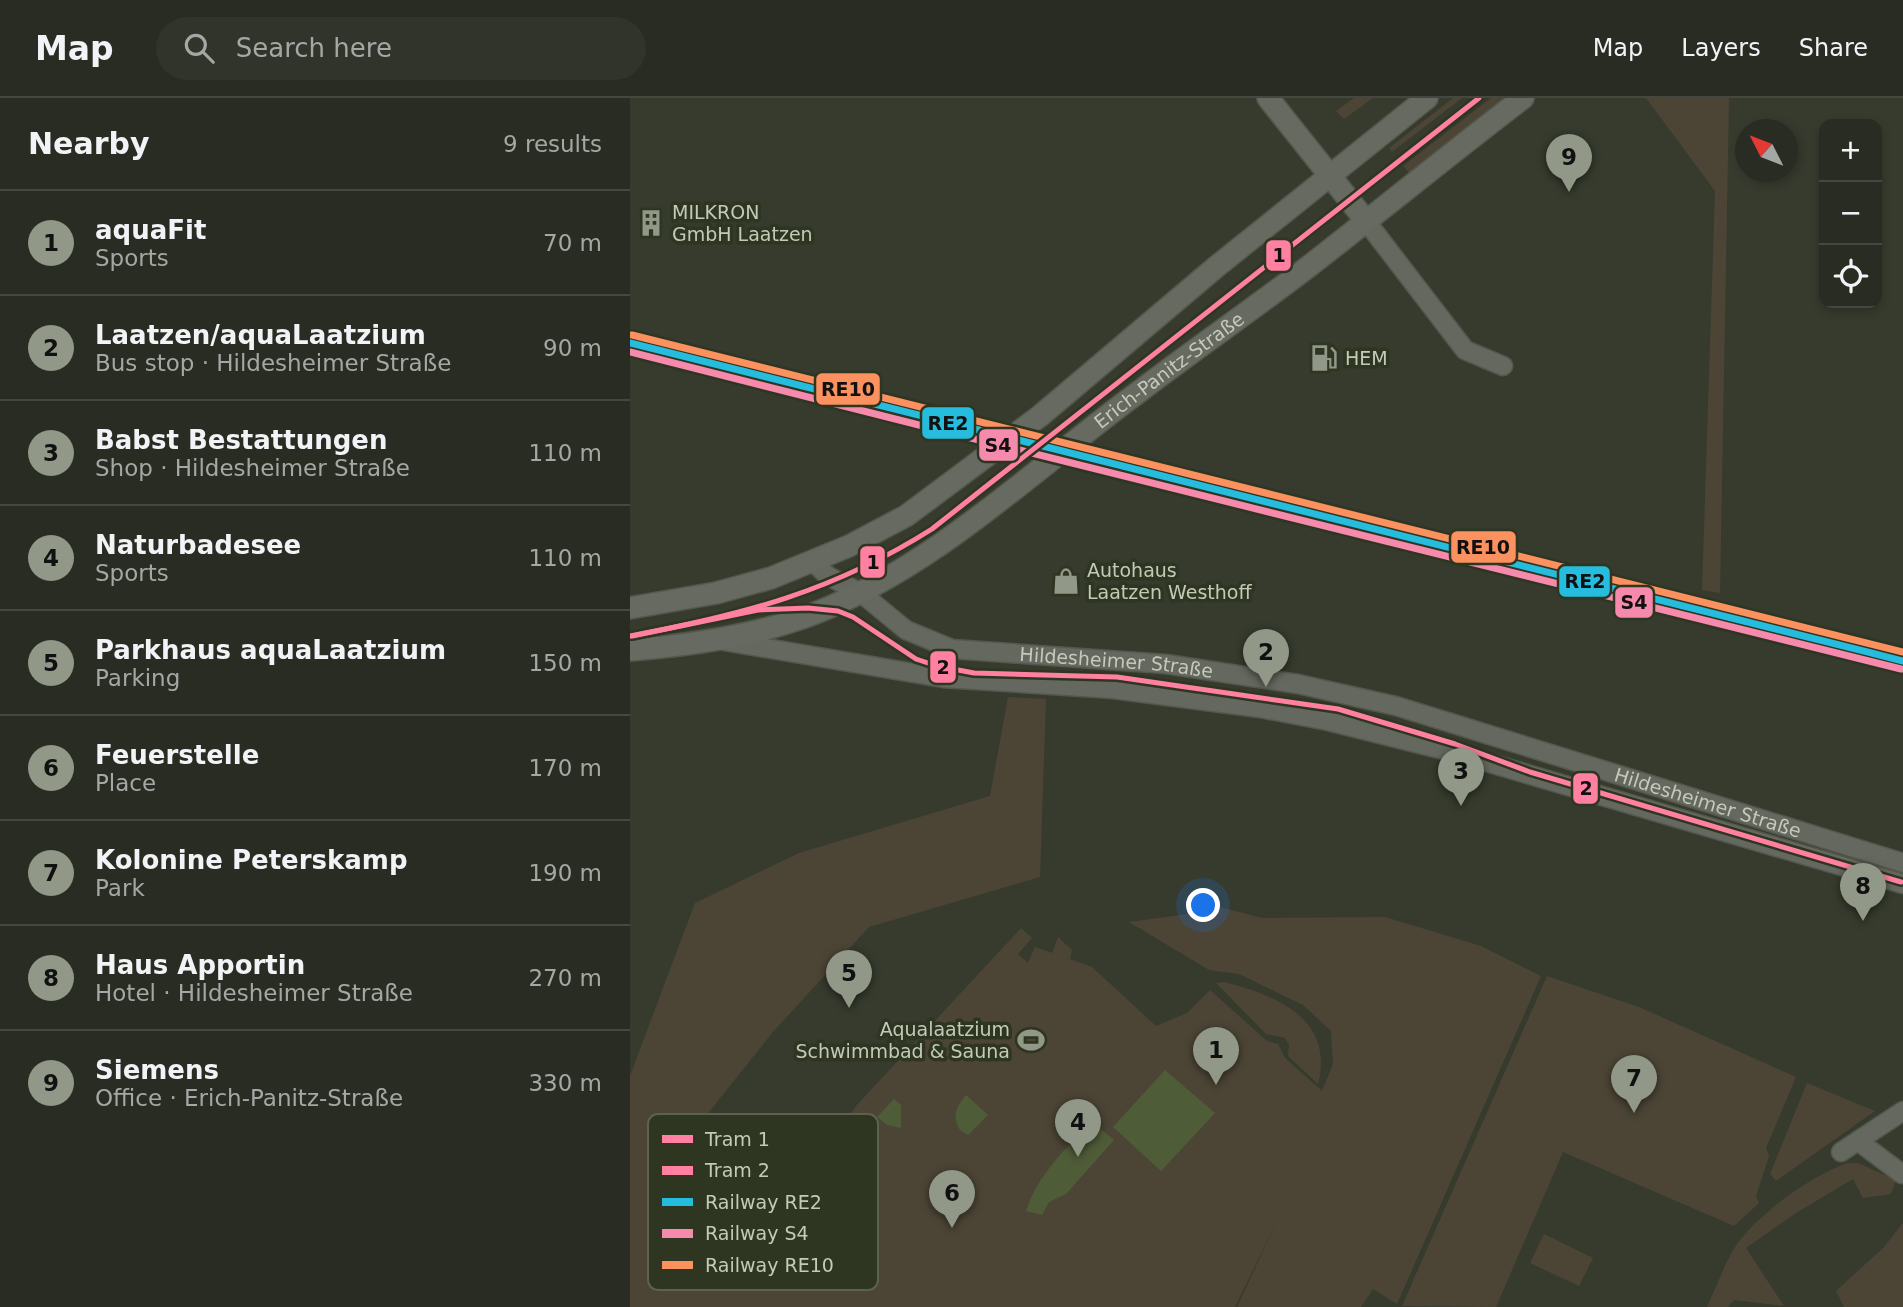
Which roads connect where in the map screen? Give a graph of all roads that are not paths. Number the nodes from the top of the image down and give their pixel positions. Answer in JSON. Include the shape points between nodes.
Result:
{"nodes":[{"id":1,"x":1268,"y":98,"type":"edge"},
{"id":2,"x":1427,"y":98,"type":"edge"},
{"id":3,"x":1523,"y":98,"type":"edge"},
{"id":4,"x":1328,"y":175,"type":"junction"},
{"id":5,"x":1366,"y":221,"type":"junction"},
{"id":6,"x":1503,"y":366,"type":"dead end"},
{"id":7,"x":813,"y":561,"type":"junction"},
{"id":8,"x":861,"y":593,"type":"junction"},
{"id":9,"x":630,"y":608,"type":"edge"},
{"id":10,"x":718,"y":640,"type":"junction"},
{"id":11,"x":630,"y":650,"type":"edge"},
{"id":12,"x":1903,"y":863,"type":"edge"},
{"id":13,"x":1903,"y":884,"type":"edge"},
{"id":14,"x":1903,"y":1111,"type":"edge"},
{"id":15,"x":1858,"y":1141,"type":"junction"},
{"id":16,"x":1841,"y":1153,"type":"dead end"},
{"id":17,"x":1902,"y":1174,"type":"edge"}],
"edges":[{"from":1,"to":4,"type":"main road"},
{"from":2,"to":4,"type":"main road"},
{"from":3,"to":5,"type":"main road","name":"Erich-Panitz-Straße"},
{"from":4,"to":5,"type":"main road"},
{"from":4,"to":7,"type":"main road","via":[[1040,416],[937,495],[849,546]]},
{"from":5,"to":6,"type":"street","via":[[1465,350]]},
{"from":5,"to":8,"type":"main road","name":"Erich-Panitz-Straße","via":[[961,528]]},
{"from":7,"to":8,"type":"street","name":"Hildesheimer Straße","via":[[828,576]]},
{"from":7,"to":9,"type":"main road","via":[[716,593]]},
{"from":8,"to":10,"type":"main road","name":"Erich-Panitz-Straße","via":[[810,615]]},
{"from":8,"to":12,"type":"street","name":"Hildesheimer Straße","via":[[906,630],[953,649],[1166,664],[1383,703]]},
{"from":10,"to":11,"type":"main road","name":"Hildesheimer Straße"},
{"from":10,"to":13,"type":"street","name":"Hildesheimer Straße","via":[[943,678],[1113,690],[1328,721],[1465,756]]},
{"from":14,"to":15,"type":"street"},
{"from":15,"to":16,"type":"street"},
{"from":15,"to":17,"type":"street"}]}
